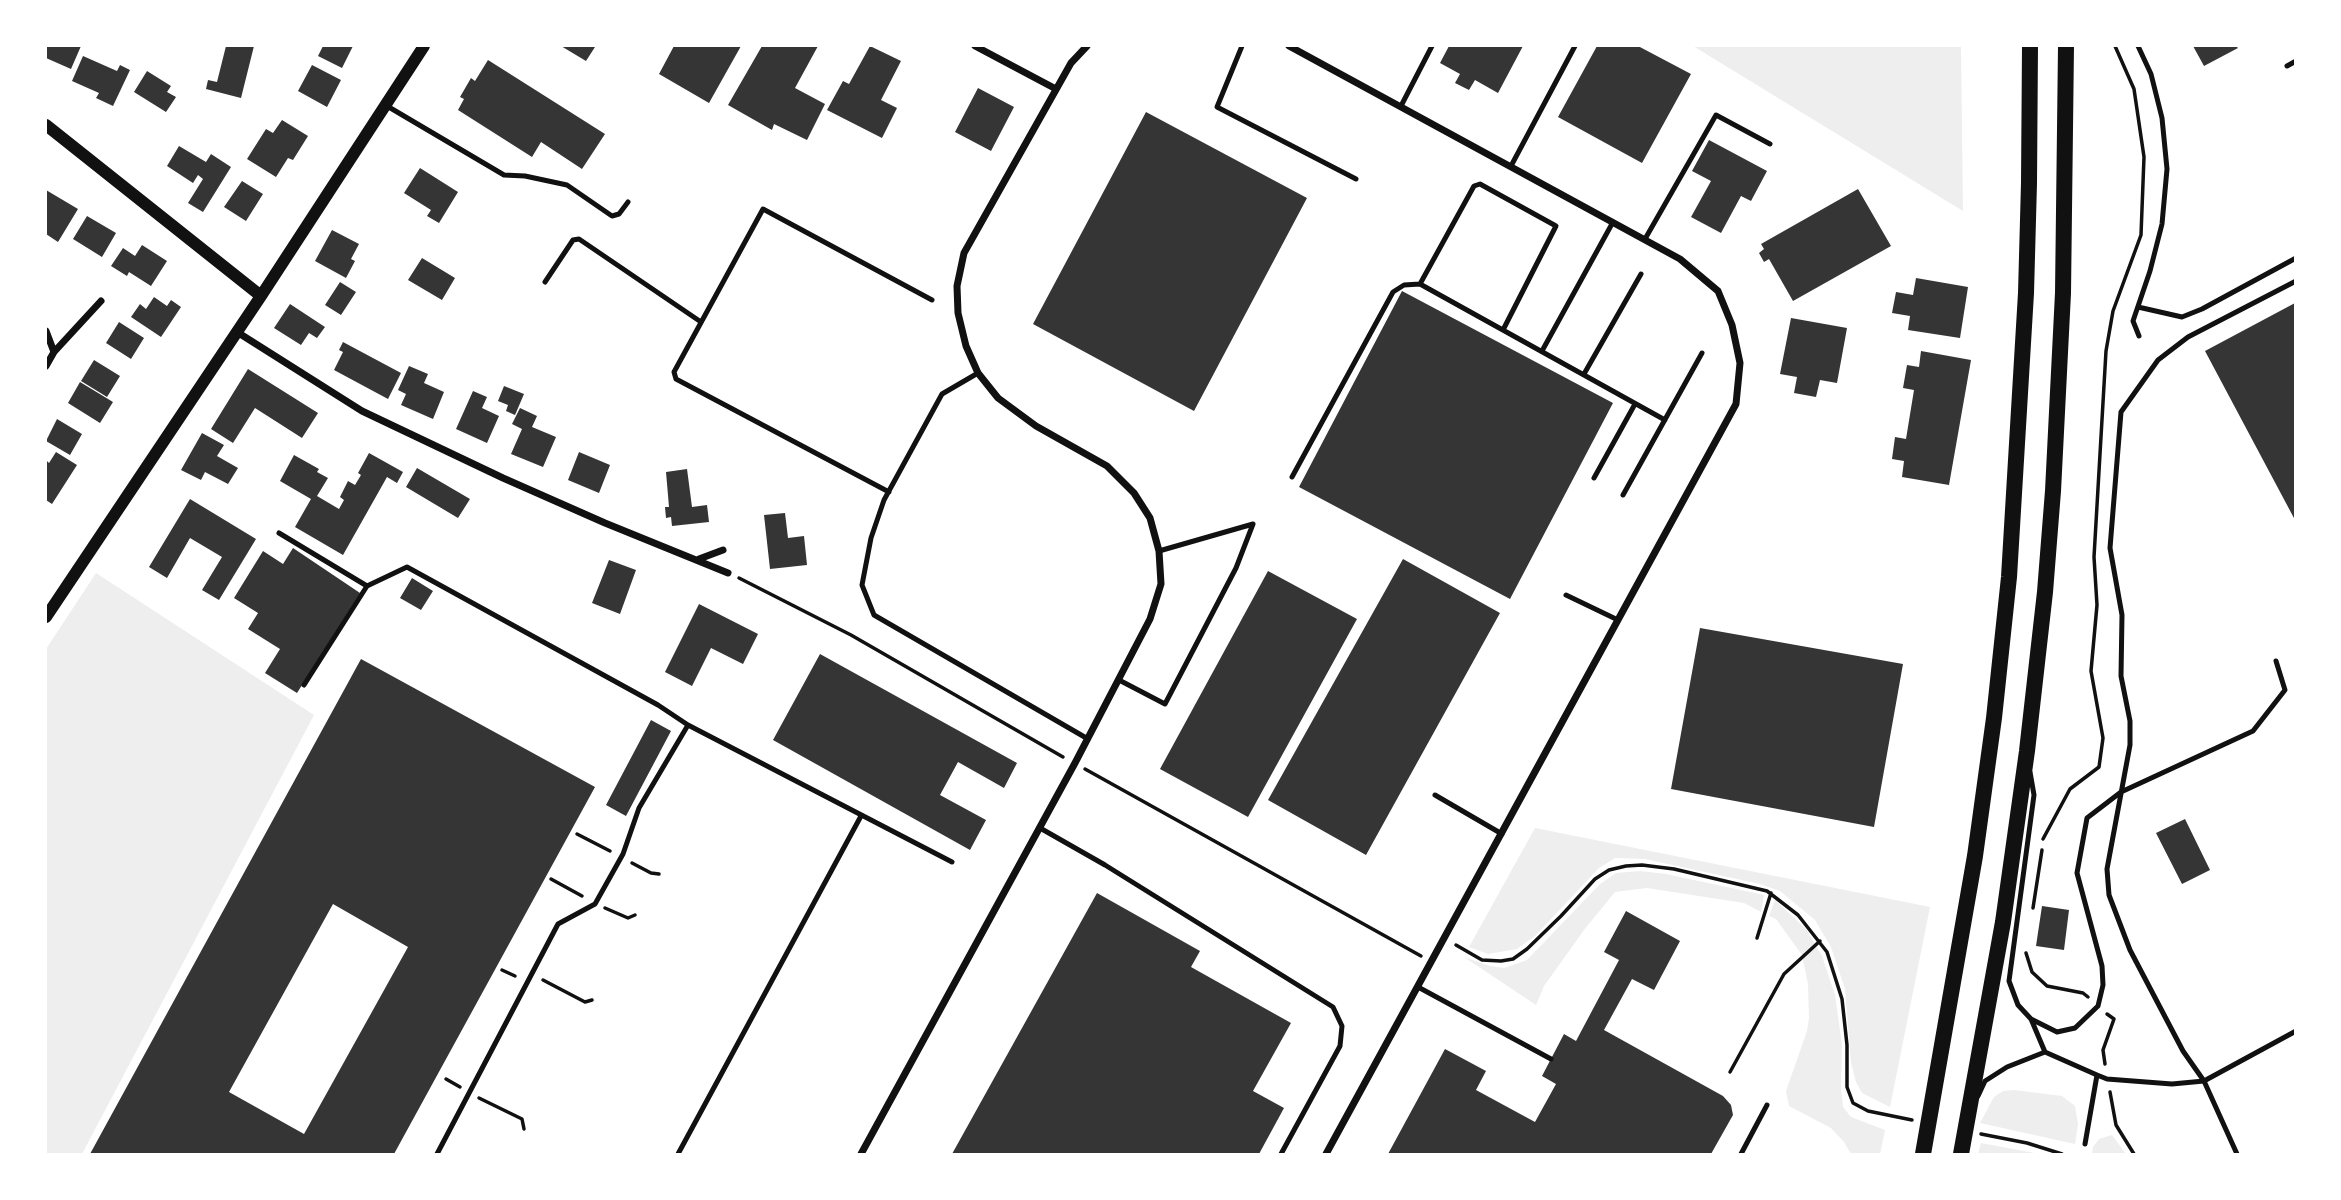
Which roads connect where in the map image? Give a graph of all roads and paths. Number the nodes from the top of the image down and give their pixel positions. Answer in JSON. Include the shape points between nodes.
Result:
{"nodes":[{"id":1,"x":424,"y":46,"type":"edge"},
{"id":2,"x":975,"y":46,"type":"edge"},
{"id":3,"x":1087,"y":46,"type":"edge"},
{"id":4,"x":1242,"y":46,"type":"edge"},
{"id":5,"x":1289,"y":46,"type":"edge"},
{"id":6,"x":1432,"y":46,"type":"edge"},
{"id":7,"x":1575,"y":46,"type":"edge"},
{"id":8,"x":2030,"y":46,"type":"edge"},
{"id":9,"x":2066,"y":46,"type":"edge"},
{"id":10,"x":2115,"y":46,"type":"edge"},
{"id":11,"x":2138,"y":46,"type":"edge"},
{"id":12,"x":2295,"y":61,"type":"edge"},
{"id":13,"x":2287,"y":66,"type":"dead end"},
{"id":14,"x":1056,"y":89,"type":"junction"},
{"id":15,"x":386,"y":106,"type":"junction"},
{"id":16,"x":1401,"y":106,"type":"junction"},
{"id":17,"x":46,"y":125,"type":"edge"},
{"id":18,"x":1770,"y":144,"type":"dead end"},
{"id":19,"x":1511,"y":166,"type":"junction"},
{"id":20,"x":1356,"y":179,"type":"dead end"},
{"id":21,"x":628,"y":202,"type":"dead end"},
{"id":22,"x":1613,"y":222,"type":"junction"},
{"id":23,"x":1645,"y":239,"type":"junction"},
{"id":24,"x":2295,"y":258,"type":"edge"},
{"id":25,"x":1641,"y":274,"type":"dead end"},
{"id":26,"x":2295,"y":281,"type":"edge"},
{"id":27,"x":545,"y":282,"type":"dead end"},
{"id":28,"x":1420,"y":284,"type":"junction"},
{"id":29,"x":261,"y":296,"type":"junction"},
{"id":30,"x":932,"y":300,"type":"dead end"},
{"id":31,"x":101,"y":301,"type":"dead end"},
{"id":32,"x":2138,"y":307,"type":"junction"},
{"id":33,"x":701,"y":322,"type":"junction"},
{"id":34,"x":1503,"y":330,"type":"junction"},
{"id":35,"x":46,"y":331,"type":"edge"},
{"id":36,"x":237,"y":332,"type":"junction"},
{"id":37,"x":2139,"y":335,"type":"dead end"},
{"id":38,"x":1542,"y":351,"type":"junction"},
{"id":39,"x":54,"y":352,"type":"junction"},
{"id":40,"x":1702,"y":353,"type":"dead end"},
{"id":41,"x":46,"y":366,"type":"edge"},
{"id":42,"x":978,"y":373,"type":"junction"},
{"id":43,"x":1584,"y":374,"type":"junction"},
{"id":44,"x":1635,"y":404,"type":"junction"},
{"id":45,"x":1665,"y":421,"type":"junction"},
{"id":46,"x":1292,"y":477,"type":"dead end"},
{"id":47,"x":1594,"y":478,"type":"dead end"},
{"id":48,"x":889,"y":492,"type":"junction"},
{"id":49,"x":1623,"y":495,"type":"dead end"},
{"id":50,"x":279,"y":533,"type":"dead end"},
{"id":51,"x":723,"y":550,"type":"dead end"},
{"id":52,"x":1159,"y":551,"type":"junction"},
{"id":53,"x":698,"y":559,"type":"junction"},
{"id":54,"x":728,"y":573,"type":"joint"},
{"id":55,"x":367,"y":586,"type":"junction"},
{"id":56,"x":1566,"y":595,"type":"dead end"},
{"id":57,"x":46,"y":617,"type":"edge"},
{"id":58,"x":1618,"y":620,"type":"junction"},
{"id":59,"x":2276,"y":661,"type":"dead end"},
{"id":60,"x":1119,"y":680,"type":"junction"},
{"id":61,"x":304,"y":685,"type":"dead end"},
{"id":62,"x":688,"y":725,"type":"junction"},
{"id":63,"x":1088,"y":739,"type":"junction"},
{"id":64,"x":2027,"y":751,"type":"junction"},
{"id":65,"x":1075,"y":764,"type":"junction"},
{"id":66,"x":2121,"y":792,"type":"junction"},
{"id":67,"x":1435,"y":795,"type":"dead end"},
{"id":68,"x":861,"y":816,"type":"junction"},
{"id":69,"x":1040,"y":828,"type":"junction"},
{"id":70,"x":1502,"y":834,"type":"junction"},
{"id":71,"x":953,"y":862,"type":"dead end"},
{"id":72,"x":1770,"y":893,"type":"junction"},
{"id":73,"x":2029,"y":916,"type":"dead end"},
{"id":74,"x":1757,"y":938,"type":"dead end"},
{"id":75,"x":1445,"y":939,"type":"junction"},
{"id":76,"x":1820,"y":941,"type":"junction"},
{"id":77,"x":2025,"y":951,"type":"dead end"},
{"id":78,"x":1432,"y":963,"type":"junction"},
{"id":79,"x":502,"y":970,"type":"dead end"},
{"id":80,"x":531,"y":976,"type":"junction"},
{"id":81,"x":1418,"y":987,"type":"junction"},
{"id":82,"x":592,"y":1000,"type":"dead end"},
{"id":83,"x":2098,"y":1006,"type":"junction"},
{"id":84,"x":2031,"y":1019,"type":"junction"},
{"id":85,"x":2295,"y":1031,"type":"edge"},
{"id":86,"x":2045,"y":1052,"type":"junction"},
{"id":87,"x":1551,"y":1059,"type":"dead end"},
{"id":88,"x":1730,"y":1072,"type":"dead end"},
{"id":89,"x":2097,"y":1075,"type":"junction"},
{"id":90,"x":446,"y":1079,"type":"dead end"},
{"id":91,"x":2107,"y":1079,"type":"junction"},
{"id":92,"x":2204,"y":1081,"type":"junction"},
{"id":93,"x":468,"y":1092,"type":"junction"},
{"id":94,"x":1767,"y":1105,"type":"dead end"},
{"id":95,"x":1969,"y":1113,"type":"junction"},
{"id":96,"x":1891,"y":1116,"type":"dead end"},
{"id":97,"x":524,"y":1129,"type":"dead end"},
{"id":98,"x":2027,"y":1143,"type":"dead end"},
{"id":99,"x":2085,"y":1144,"type":"dead end"},
{"id":100,"x":437,"y":1154,"type":"edge"},
{"id":101,"x":678,"y":1154,"type":"edge"},
{"id":102,"x":861,"y":1154,"type":"edge"},
{"id":103,"x":1281,"y":1154,"type":"edge"},
{"id":104,"x":1326,"y":1154,"type":"edge"},
{"id":105,"x":1741,"y":1154,"type":"edge"},
{"id":106,"x":1923,"y":1154,"type":"edge"},
{"id":107,"x":1961,"y":1154,"type":"edge"},
{"id":108,"x":2062,"y":1154,"type":"edge"},
{"id":109,"x":2134,"y":1154,"type":"edge"},
{"id":110,"x":2237,"y":1154,"type":"edge"}],
"edges":[{"from":1,"to":15,"type":"street"},
{"from":2,"to":14,"type":"street"},
{"from":3,"to":14,"type":"street","via":[[1071,62]]},
{"from":4,"to":20,"type":"lane","via":[[1217,107]]},
{"from":5,"to":16,"type":"street"},
{"from":6,"to":16,"type":"lane"},
{"from":7,"to":19,"type":"lane"},
{"from":8,"to":106,"type":"highway","via":[[2026,293],[2009,577],[1975,856]]},
{"from":9,"to":64,"type":"highway","via":[[2063,293],[2053,491]]},
{"from":10,"to":73,"type":"path","via":[[2134,89],[2144,157],[2141,235],[2113,311],[2106,351],[2091,671],[2103,737],[2099,767],[2070,789],[2043,835],[2035,904]]},
{"from":11,"to":32,"type":"lane","via":[[2162,118],[2167,169],[2162,224]]},
{"from":12,"to":13,"type":"lane"},
{"from":14,"to":42,"type":"street","via":[[964,253],[957,286],[958,313]]},
{"from":15,"to":21,"type":"lane","via":[[504,175],[567,185],[612,216],[620,214]]},
{"from":15,"to":29,"type":"street"},
{"from":16,"to":19,"type":"street"},
{"from":17,"to":29,"type":"street"},
{"from":18,"to":23,"type":"lane","via":[[1716,115]]},
{"from":19,"to":22,"type":"street"},
{"from":22,"to":23,"type":"street"},
{"from":22,"to":38,"type":"lane"},
{"from":23,"to":58,"type":"street","via":[[1680,259],[1718,291],[1740,363],[1737,404]]},
{"from":24,"to":32,"type":"lane","via":[[2182,317]]},
{"from":25,"to":43,"type":"lane"},
{"from":26,"to":66,"type":"lane","via":[[2188,337],[2158,360],[2121,412],[2110,548],[2122,615],[2121,676],[2130,721]]},
{"from":27,"to":33,"type":"lane","via":[[573,240],[579,239]]},
{"from":28,"to":34,"type":"lane"},
{"from":28,"to":34,"type":"lane","via":[[1474,186],[1480,184],[1535,214],[1556,226]]},
{"from":28,"to":46,"type":"lane","via":[[1404,285],[1393,292]]},
{"from":29,"to":36,"type":"street"},
{"from":30,"to":33,"type":"lane","via":[[763,209]]},
{"from":31,"to":39,"type":"street"},
{"from":32,"to":37,"type":"lane","via":[[2133,321]]},
{"from":33,"to":48,"type":"lane","via":[[674,372],[676,379]]},
{"from":34,"to":38,"type":"lane"},
{"from":35,"to":39,"type":"street"},
{"from":36,"to":53,"type":"street","via":[[362,411],[541,495]]},
{"from":36,"to":57,"type":"street"},
{"from":38,"to":43,"type":"lane"},
{"from":39,"to":41,"type":"street"},
{"from":40,"to":45,"type":"lane"},
{"from":42,"to":48,"type":"lane","via":[[942,394]]},
{"from":42,"to":52,"type":"street","via":[[998,398],[1036,426],[1107,466],[1150,517]]},
{"from":43,"to":44,"type":"lane"},
{"from":44,"to":45,"type":"lane"},
{"from":44,"to":47,"type":"lane"},
{"from":45,"to":49,"type":"lane"},
{"from":48,"to":63,"type":"lane","via":[[871,538],[862,585],[874,615]]},
{"from":50,"to":55,"type":"lane"},
{"from":51,"to":53,"type":"street"},
{"from":52,"to":60,"type":"street","via":[[1161,584],[1150,619]]},
{"from":52,"to":60,"type":"lane","via":[[1253,524],[1236,568],[1165,704]]},
{"from":53,"to":54,"type":"street"},
{"from":54,"to":65,"type":"path","via":[[851,635]]},
{"from":55,"to":61,"type":"lane"},
{"from":55,"to":62,"type":"lane","via":[[407,567]]},
{"from":56,"to":58,"type":"lane"},
{"from":58,"to":70,"type":"street"},
{"from":59,"to":66,"type":"lane","via":[[2285,690],[2253,731]]},
{"from":60,"to":63,"type":"street"},
{"from":62,"to":68,"type":"lane"},
{"from":62,"to":80,"type":"lane","via":[[639,808],[623,854],[595,904],[558,924]]},
{"from":63,"to":65,"type":"street"},
{"from":64,"to":84,"type":"lane","via":[[2034,795],[2009,981],[2018,1005]]},
{"from":64,"to":95,"type":"highway"},
{"from":65,"to":69,"type":"street"},
{"from":65,"to":78,"type":"path"},
{"from":66,"to":83,"type":"lane","via":[[2087,818],[2077,873],[2102,966]]},
{"from":66,"to":92,"type":"lane","via":[[2107,869],[2109,895],[2130,950],[2183,1051]]},
{"from":67,"to":70,"type":"lane"},
{"from":68,"to":71,"type":"lane"},
{"from":68,"to":101,"type":"lane"},
{"from":69,"to":102,"type":"street"},
{"from":69,"to":103,"type":"lane","via":[[1333,1007],[1342,1026],[1340,1046]]},
{"from":70,"to":75,"type":"street"},
{"from":72,"to":74,"type":"path"},
{"from":72,"to":75,"type":"path","via":[[1674,869],[1626,866],[1594,879],[1513,959],[1482,960]]},
{"from":72,"to":76,"type":"path","via":[[1798,915]]},
{"from":75,"to":78,"type":"street"},
{"from":76,"to":88,"type":"path","via":[[1784,974]]},
{"from":76,"to":96,"type":"path","via":[[1842,999],[1849,1095],[1859,1107]]},
{"from":77,"to":83,"type":"path","via":[[2032,972],[2047,986],[2083,993]]},
{"from":78,"to":81,"type":"street"},
{"from":79,"to":80,"type":"path","via":[[513,976]]},
{"from":80,"to":82,"type":"path","via":[[585,1002]]},
{"from":80,"to":93,"type":"lane"},
{"from":81,"to":87,"type":"lane"},
{"from":81,"to":104,"type":"street"},
{"from":83,"to":84,"type":"lane","via":[[2075,1028],[2057,1032]]},
{"from":83,"to":91,"type":"path","via":[[2114,1019],[2103,1050]]},
{"from":84,"to":86,"type":"lane"},
{"from":85,"to":92,"type":"lane"},
{"from":86,"to":89,"type":"lane"},
{"from":86,"to":95,"type":"lane","via":[[1985,1081]]},
{"from":89,"to":91,"type":"lane"},
{"from":89,"to":99,"type":"lane"},
{"from":90,"to":93,"type":"path"},
{"from":91,"to":92,"type":"lane","via":[[2172,1084]]},
{"from":91,"to":109,"type":"path","via":[[2116,1125]]},
{"from":92,"to":110,"type":"lane"},
{"from":93,"to":97,"type":"path","via":[[522,1119]]},
{"from":93,"to":100,"type":"lane"},
{"from":94,"to":105,"type":"lane"},
{"from":95,"to":107,"type":"highway"},
{"from":98,"to":108,"type":"path"}]}
